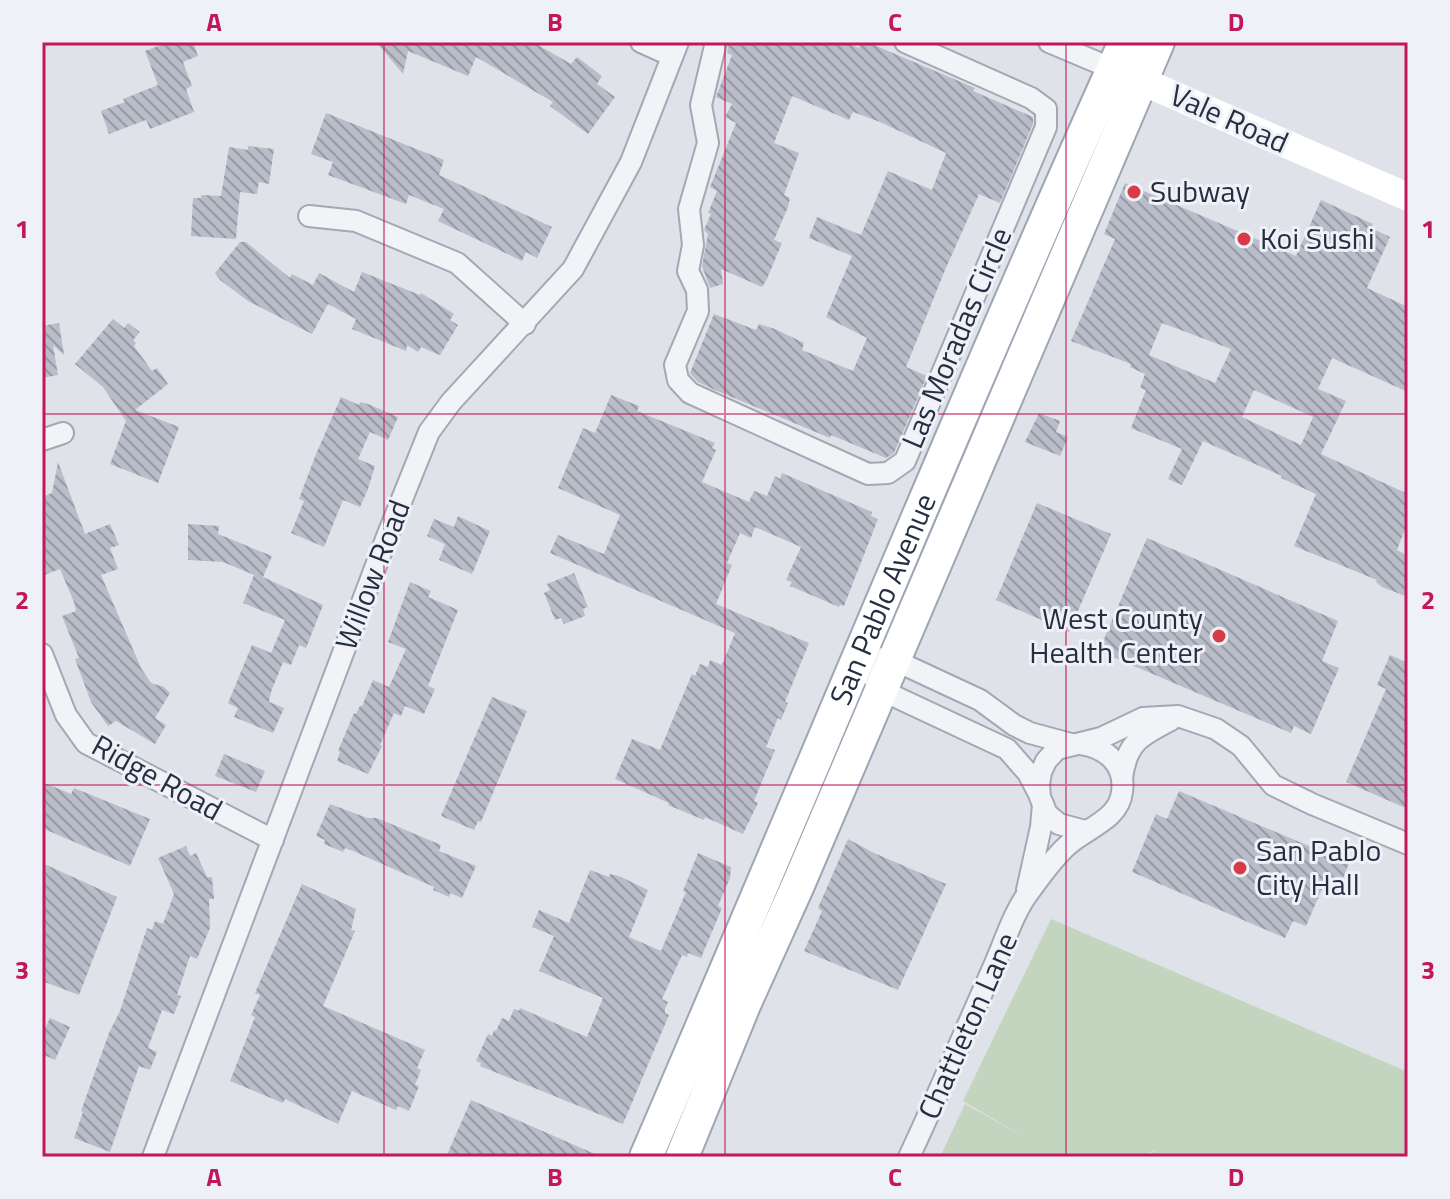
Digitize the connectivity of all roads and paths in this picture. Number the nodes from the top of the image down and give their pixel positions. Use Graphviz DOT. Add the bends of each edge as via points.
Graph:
graph roads {
  1 [pos="641,42"];
  2 [pos="716,42"];
  3 [pos="905,42"];
  4 [pos="1049,42"];
  5 [pos="1158,42"];
  6 [pos="675,49"];
  7 [pos="1127,64"];
  8 [pos="1408,197"];
  9 [pos="309,216"];
  10 [pos="525,324"];
  11 [pos="63,433"];
  12 [pos="42,440"];
  13 [pos="42,654"];
  14 [pos="859,655"];
  15 [pos="894,660"];
  16 [pos="881,690"];
  17 [pos="1178,716"];
  18 [pos="1074,744"];
  19 [pos="1122,778"];
  20 [pos="1042,800"];
  21 [pos="1085,831"];
  22 [pos="273,840"];
  23 [pos="1408,844"];
  24 [pos="1026,896"];
  25 [pos="655,1149"];
  26 [pos="153,1157"];
  27 [pos="682,1157"];
  28 [pos="909,1157"];
  1 -- 6 [label="street"];
  2 -- 3 [label="street, Las Moradas Circle" via="701,105 708,143 689,209 693,245 688,271 697,290 698,311 675,365 678,380 690,393 868,474 888,473 905,461 1046,127 1046,109 1031,98"];
  4 -- 7 [label="street, Vale Road"];
  5 -- 7 [label="main road, San Pablo Avenue"];
  6 -- 10 [label="street, Willow Road" via="631,162 573,269"];
  7 -- 8 [label="street, Vale Road"];
  7 -- 14 [label="main road, San Pablo Avenue"];
  7 -- 15 [label="main road, San Pablo Avenue"];
  9 -- 10 [label="street" via="356,221 457,263"];
  10 -- 22 [label="street, Willow Road" via="429,432"];
  11 -- 12 [label="street"];
  13 -- 22 [label="street, Ridge Road" via="66,715 86,743"];
  14 -- 15 [label="street"];
  14 -- 16 [label="street"];
  14 -- 25 [label="main road, San Pablo Avenue"];
  15 -- 16 [label="main road, San Pablo Avenue"];
  15 -- 18 [label="street" via="980,700 1030,733"];
  16 -- 20 [label="street" via="1007,749"];
  16 -- 27 [label="main road, San Pablo Avenue"];
  17 -- 18 [label="street" via="1143,718"];
  17 -- 19 [label="street" via="1129,748"];
  17 -- 23 [label="street" via="1216,729 1241,746 1273,785"];
  18 -- 19 [label="street" via="1107,752"];
  18 -- 20 [label="street" via="1057,749 1046,761"];
  19 -- 21 [label="street" via="1119,804"];
  20 -- 21 [label="street" via="1047,814 1059,824"];
  20 -- 24 [label="street, Chattleton Lane"];
  21 -- 24 [label="street, Chattleton Lane"];
  22 -- 26 [label="street, Willow Road"];
  24 -- 28 [label="street, Chattleton Lane"];
}
